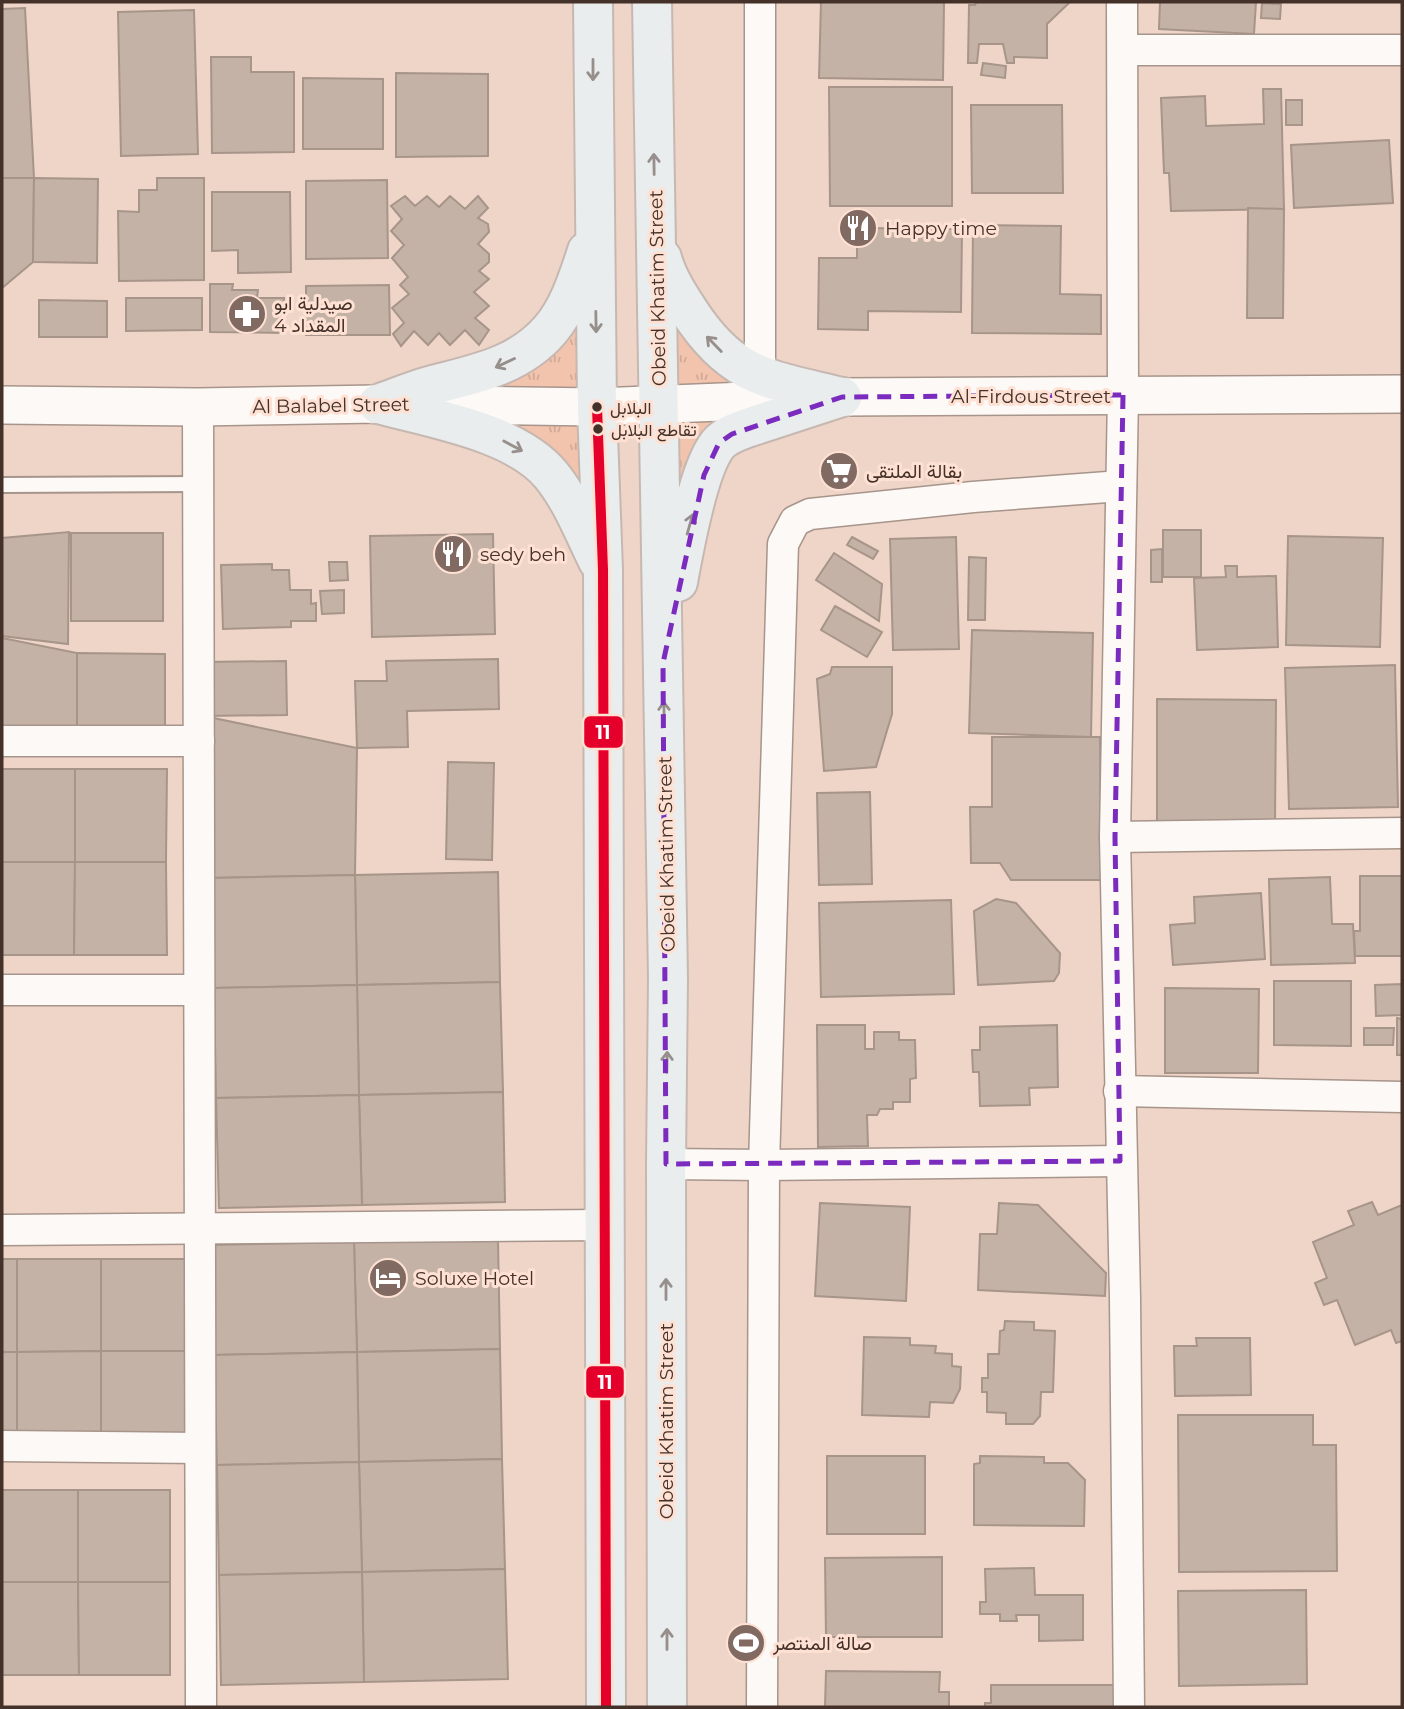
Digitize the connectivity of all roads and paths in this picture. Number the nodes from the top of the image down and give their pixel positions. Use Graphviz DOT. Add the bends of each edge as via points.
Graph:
graph roads {
  1 [pos="593,2"];
  2 [pos="652,2"];
  3 [pos="761,2"];
  4 [pos="1122,2"];
  5 [pos="1124,50"];
  6 [pos="1402,50"];
  7 [pos="594,231"];
  8 [pos="655,233"];
  9 [pos="760,376"];
  10 [pos="1402,394"];
  11 [pos="1122,395"];
  12 [pos="842,397"];
  13 [pos="378,404"];
  14 [pos="660,404"];
  15 [pos="2,405"];
  16 [pos="198,407"];
  17 [pos="597,407"];
  18 [pos="198,484"];
  19 [pos="2,485"];
  20 [pos="1121,486"];
  21 [pos="603,570"];
  22 [pos="663,663"];
  23 [pos="2,741"];
  24 [pos="199,741"];
  25 [pos="1402,833"];
  26 [pos="1115,837"];
  27 [pos="2,990"];
  28 [pos="199,990"];
  29 [pos="1119,1091"];
  30 [pos="1402,1097"];
  31 [pos="1120,1161"];
  32 [pos="666,1164"];
  33 [pos="764,1165"];
  34 [pos="605,1225"];
  35 [pos="200,1229"];
  36 [pos="2,1230"];
  37 [pos="2,1446"];
  38 [pos="200,1448"];
  39 [pos="201,1707"];
  40 [pos="606,1707"];
  41 [pos="667,1707"];
  42 [pos="762,1707"];
  43 [pos="1129,1707"];
  1 -- 7 [label="main road, one-way"];
  8 -- 2 [label="main road, Obeid Khatim Street, one-way"];
  3 -- 9 [label="street"];
  4 -- 5 [label="street"];
  5 -- 6 [label="street"];
  5 -- 11 [label="street"];
  7 -- 13 [label="main road, one-way" via="574,290 551,328 529,351 482,373"];
  7 -- 17 [label="main road, one-way"];
  9 -- 8 [label="main road, one-way" via="731,360 709,340 676,291"];
  8 -- 14 [label="main road, Obeid Khatim Street"];
  9 -- 12 [label="main road"];
  10 -- 11 [label="street, Al-Firdous Street"];
  11 -- 12 [label="street, Al-Firdous Street"];
  11 -- 20 [label="street"];
  12 -- 14 [label="street, Al-Firdous Street"];
  22 -- 12 [label="main road, one-way" via="686,538 704,475 719,443 747,428"];
  13 -- 16 [label="street, Al Balabel Street"];
  13 -- 17 [label="street, Al Balabel Street"];
  13 -- 21 [label="main road, one-way" via="505,441 530,456 551,475"];
  14 -- 17 [label="street, Al Balabel Street"];
  14 -- 22 [label="main road, Obeid Khatim Street"];
  15 -- 16 [label="street, Al Balabel Street"];
  16 -- 18 [label="street"];
  17 -- 21 [label="main road"];
  18 -- 19 [label="lane"];
  18 -- 24 [label="street"];
  20 -- 26 [label="street"];
  20 -- 33 [label="street" via="810,514 795,520 783,544"];
  21 -- 34 [label="main road"];
  32 -- 22 [label="main road, Obeid Khatim Street, one-way"];
  23 -- 24 [label="street"];
  24 -- 28 [label="street"];
  25 -- 26 [label="street"];
  26 -- 29 [label="street"];
  27 -- 28 [label="street"];
  28 -- 35 [label="street"];
  29 -- 30 [label="street"];
  29 -- 31 [label="street"];
  31 -- 33 [label="street"];
  31 -- 43 [label="street"];
  32 -- 33 [label="street"];
  41 -- 32 [label="main road, Obeid Khatim Street, one-way"];
  33 -- 42 [label="street"];
  34 -- 35 [label="street"];
  34 -- 40 [label="main road"];
  35 -- 36 [label="street"];
  35 -- 38 [label="street"];
  37 -- 38 [label="street"];
  38 -- 39 [label="street"];
}
